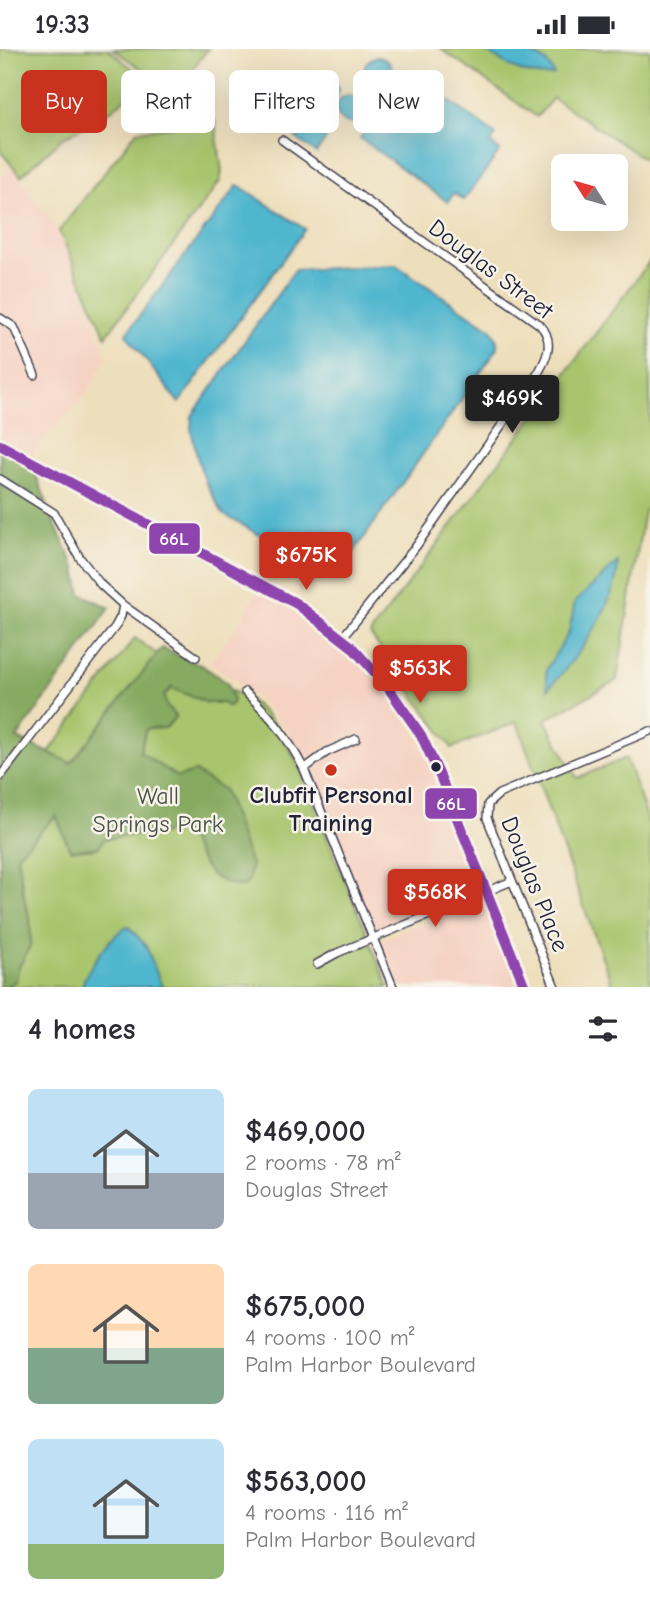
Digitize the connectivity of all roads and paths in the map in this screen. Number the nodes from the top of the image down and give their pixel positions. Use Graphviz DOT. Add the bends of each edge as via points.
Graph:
graph roads {
  1 [pos="282,140"];
  2 [pos="0,318"];
  3 [pos="36,375"];
  4 [pos="0,445"];
  5 [pos="0,479"];
  6 [pos="123,605"];
  7 [pos="342,638"];
  8 [pos="196,657"];
  9 [pos="245,692"];
  10 [pos="650,731"];
  11 [pos="356,739"];
  12 [pos="304,769"];
  13 [pos="0,777"];
  14 [pos="512,881"];
  15 [pos="486,893"];
  16 [pos="373,939"];
  17 [pos="317,964"];
  18 [pos="393,987"];
  19 [pos="525,987"];
  20 [pos="555,987"];
  1 -- 7 [label="street, Douglas Street" via="540,325 548,338 548,352 535,378 417,545"];
  2 -- 3 [label="street" via="13,327"];
  4 -- 7 [label="main road" via="270,588"];
  5 -- 6 [label="street" via="54,513 88,571"];
  6 -- 8 [label="street"];
  6 -- 13 [label="street" via="115,627"];
  7 -- 15 [label="main road" via="387,686 421,735"];
  9 -- 12 [label="street" via="285,734"];
  10 -- 14 [label="street, Douglas Place" via="492,798 487,818"];
  11 -- 12 [label="street"];
  12 -- 16 [label="street"];
  14 -- 15 [label="street"];
  14 -- 20 [label="street, Douglas Place"];
  15 -- 16 [label="street"];
  15 -- 19 [label="main road"];
  16 -- 17 [label="street"];
  16 -- 18 [label="street"];
}
